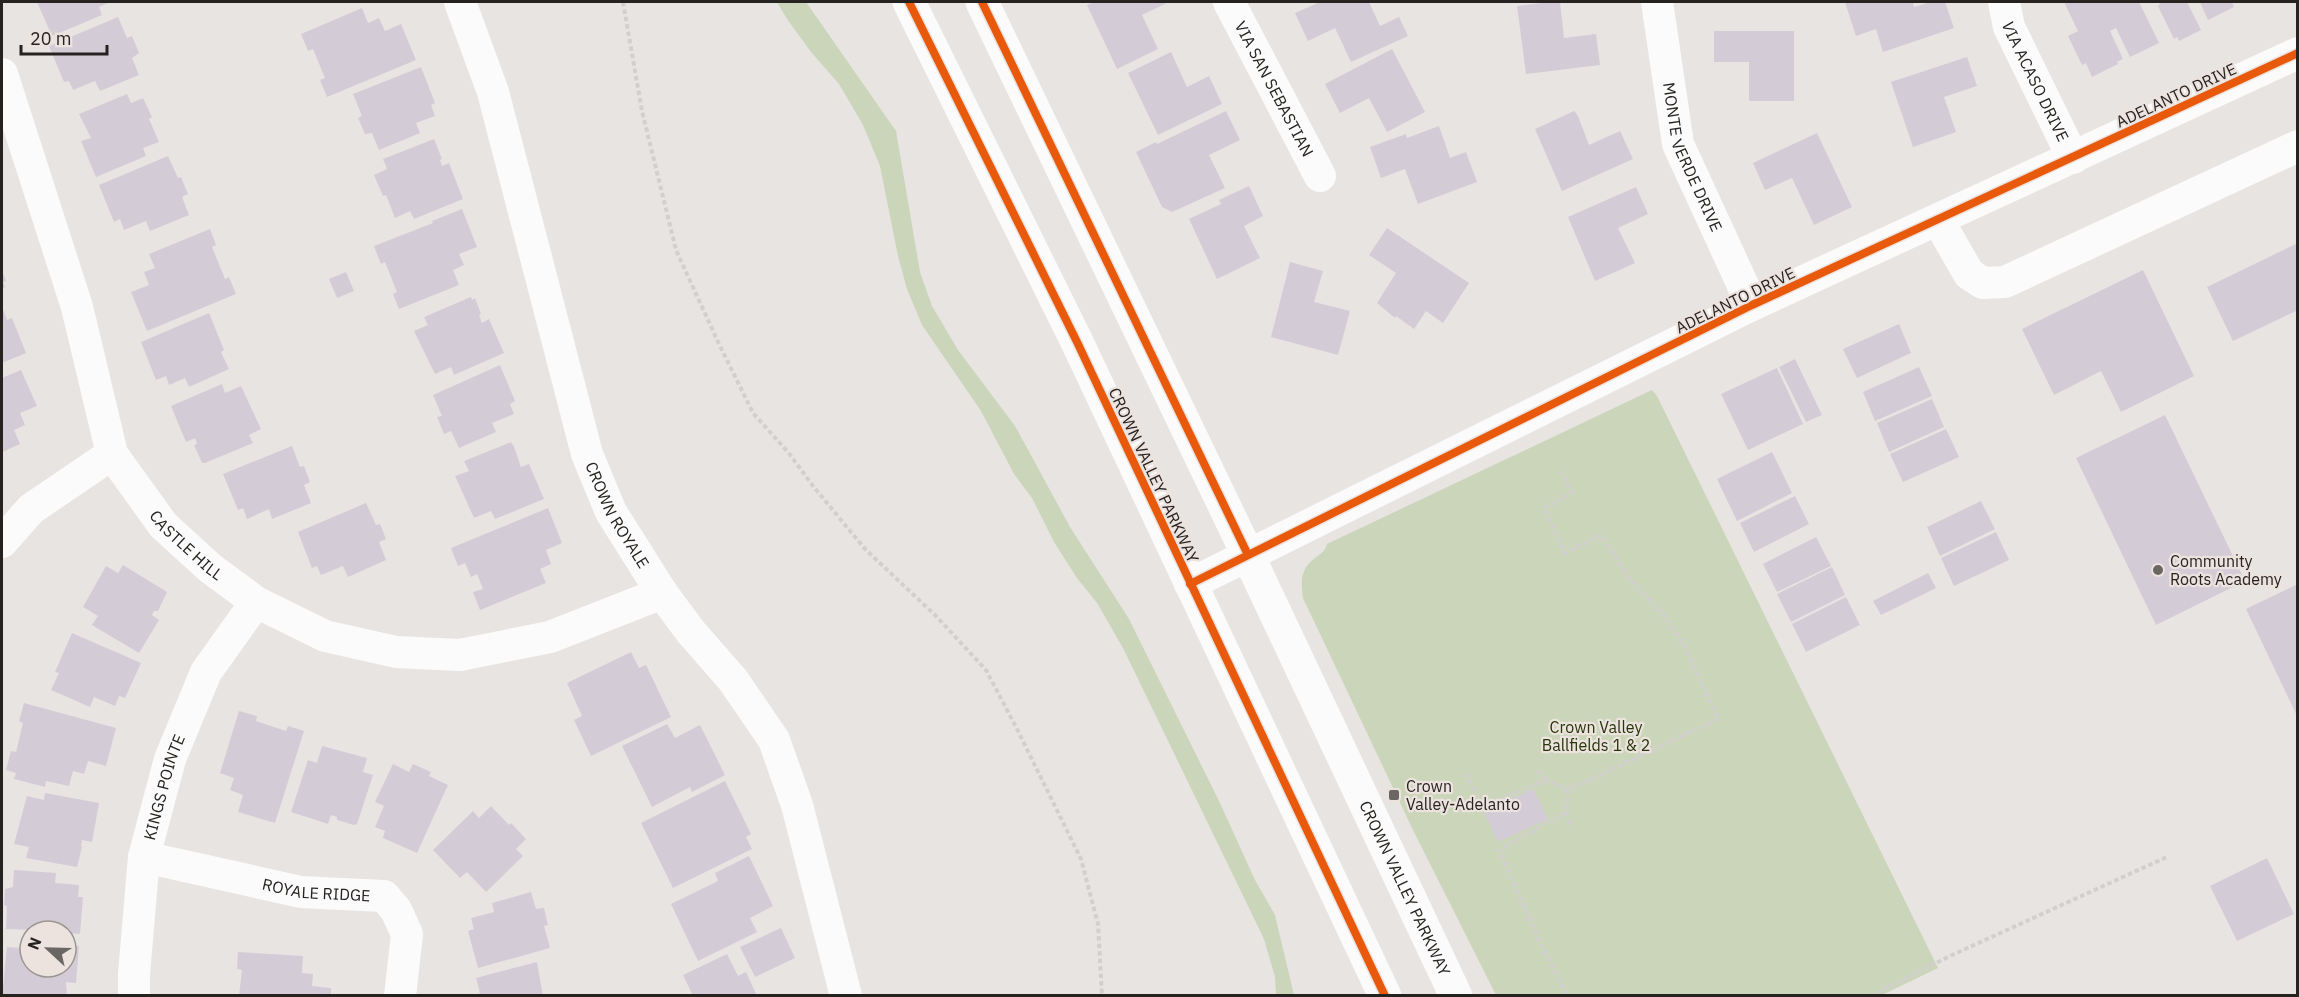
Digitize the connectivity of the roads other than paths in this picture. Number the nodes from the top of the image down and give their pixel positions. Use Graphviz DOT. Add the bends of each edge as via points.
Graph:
graph roads {
  1 [pos="460,2"];
  2 [pos="909,2"];
  3 [pos="981,2"];
  4 [pos="1228,2"];
  5 [pos="1657,2"];
  6 [pos="2004,2"];
  7 [pos="2298,53"];
  8 [pos="2,74"];
  9 [pos="2298,147"];
  10 [pos="2073,158"];
  11 [pos="1320,176"];
  12 [pos="1938,220"];
  13 [pos="1752,305"];
  14 [pos="112,454"];
  15 [pos="2,542"];
  16 [pos="1248,555"];
  17 [pos="1190,584"];
  18 [pos="662,593"];
  19 [pos="256,602"];
  20 [pos="144,857"];
  21 [pos="134,996"];
  22 [pos="400,996"];
  23 [pos="846,996"];
  24 [pos="1385,996"];
  25 [pos="1455,996"];
  1 -- 18 [label="street, CROWN ROYALE" via="493,92 587,454 611,512"];
  2 -- 17 [label="main road, CROWN VALLEY PARKWAY" via="1078,344"];
  3 -- 16 [label="main road, CROWN VALLEY PARKWAY"];
  4 -- 11 [label="street, VIA SAN SEBASTIAN"];
  5 -- 13 [label="street, MONTE VERDE DRIVE" via="1678,144"];
  6 -- 10 [label="street, VIA ACASO DRIVE" via="2009,27"];
  7 -- 10 [label="street, ADELANTO DRIVE"];
  8 -- 14 [label="street, CASTLE HILL" via="77,307"];
  9 -- 12 [label="street" via="2005,282 1983,282 1969,274"];
  10 -- 12 [label="street, ADELANTO DRIVE"];
  12 -- 13 [label="street, ADELANTO DRIVE"];
  13 -- 16 [label="street, ADELANTO DRIVE"];
  14 -- 15 [label="street" via="31,509"];
  14 -- 19 [label="street, CASTLE HILL" via="163,525 210,568"];
  16 -- 17 [label="street, ADELANTO DRIVE"];
  16 -- 25 [label="main road, CROWN VALLEY PARKWAY"];
  17 -- 24 [label="main road, CROWN VALLEY PARKWAY"];
  18 -- 19 [label="street, CASTLE HILL" via="550,637 460,655 396,652 325,636"];
  18 -- 23 [label="street, CROWN ROYALE" via="733,680 774,740 797,805"];
  19 -- 20 [label="street, KINGS POINTE" via="206,672 170,759"];
  20 -- 21 [label="street, KINGS POINTE"];
  20 -- 22 [label="street, ROYALE RIDGE" via="301,892 384,896 396,910 407,934"];
}
